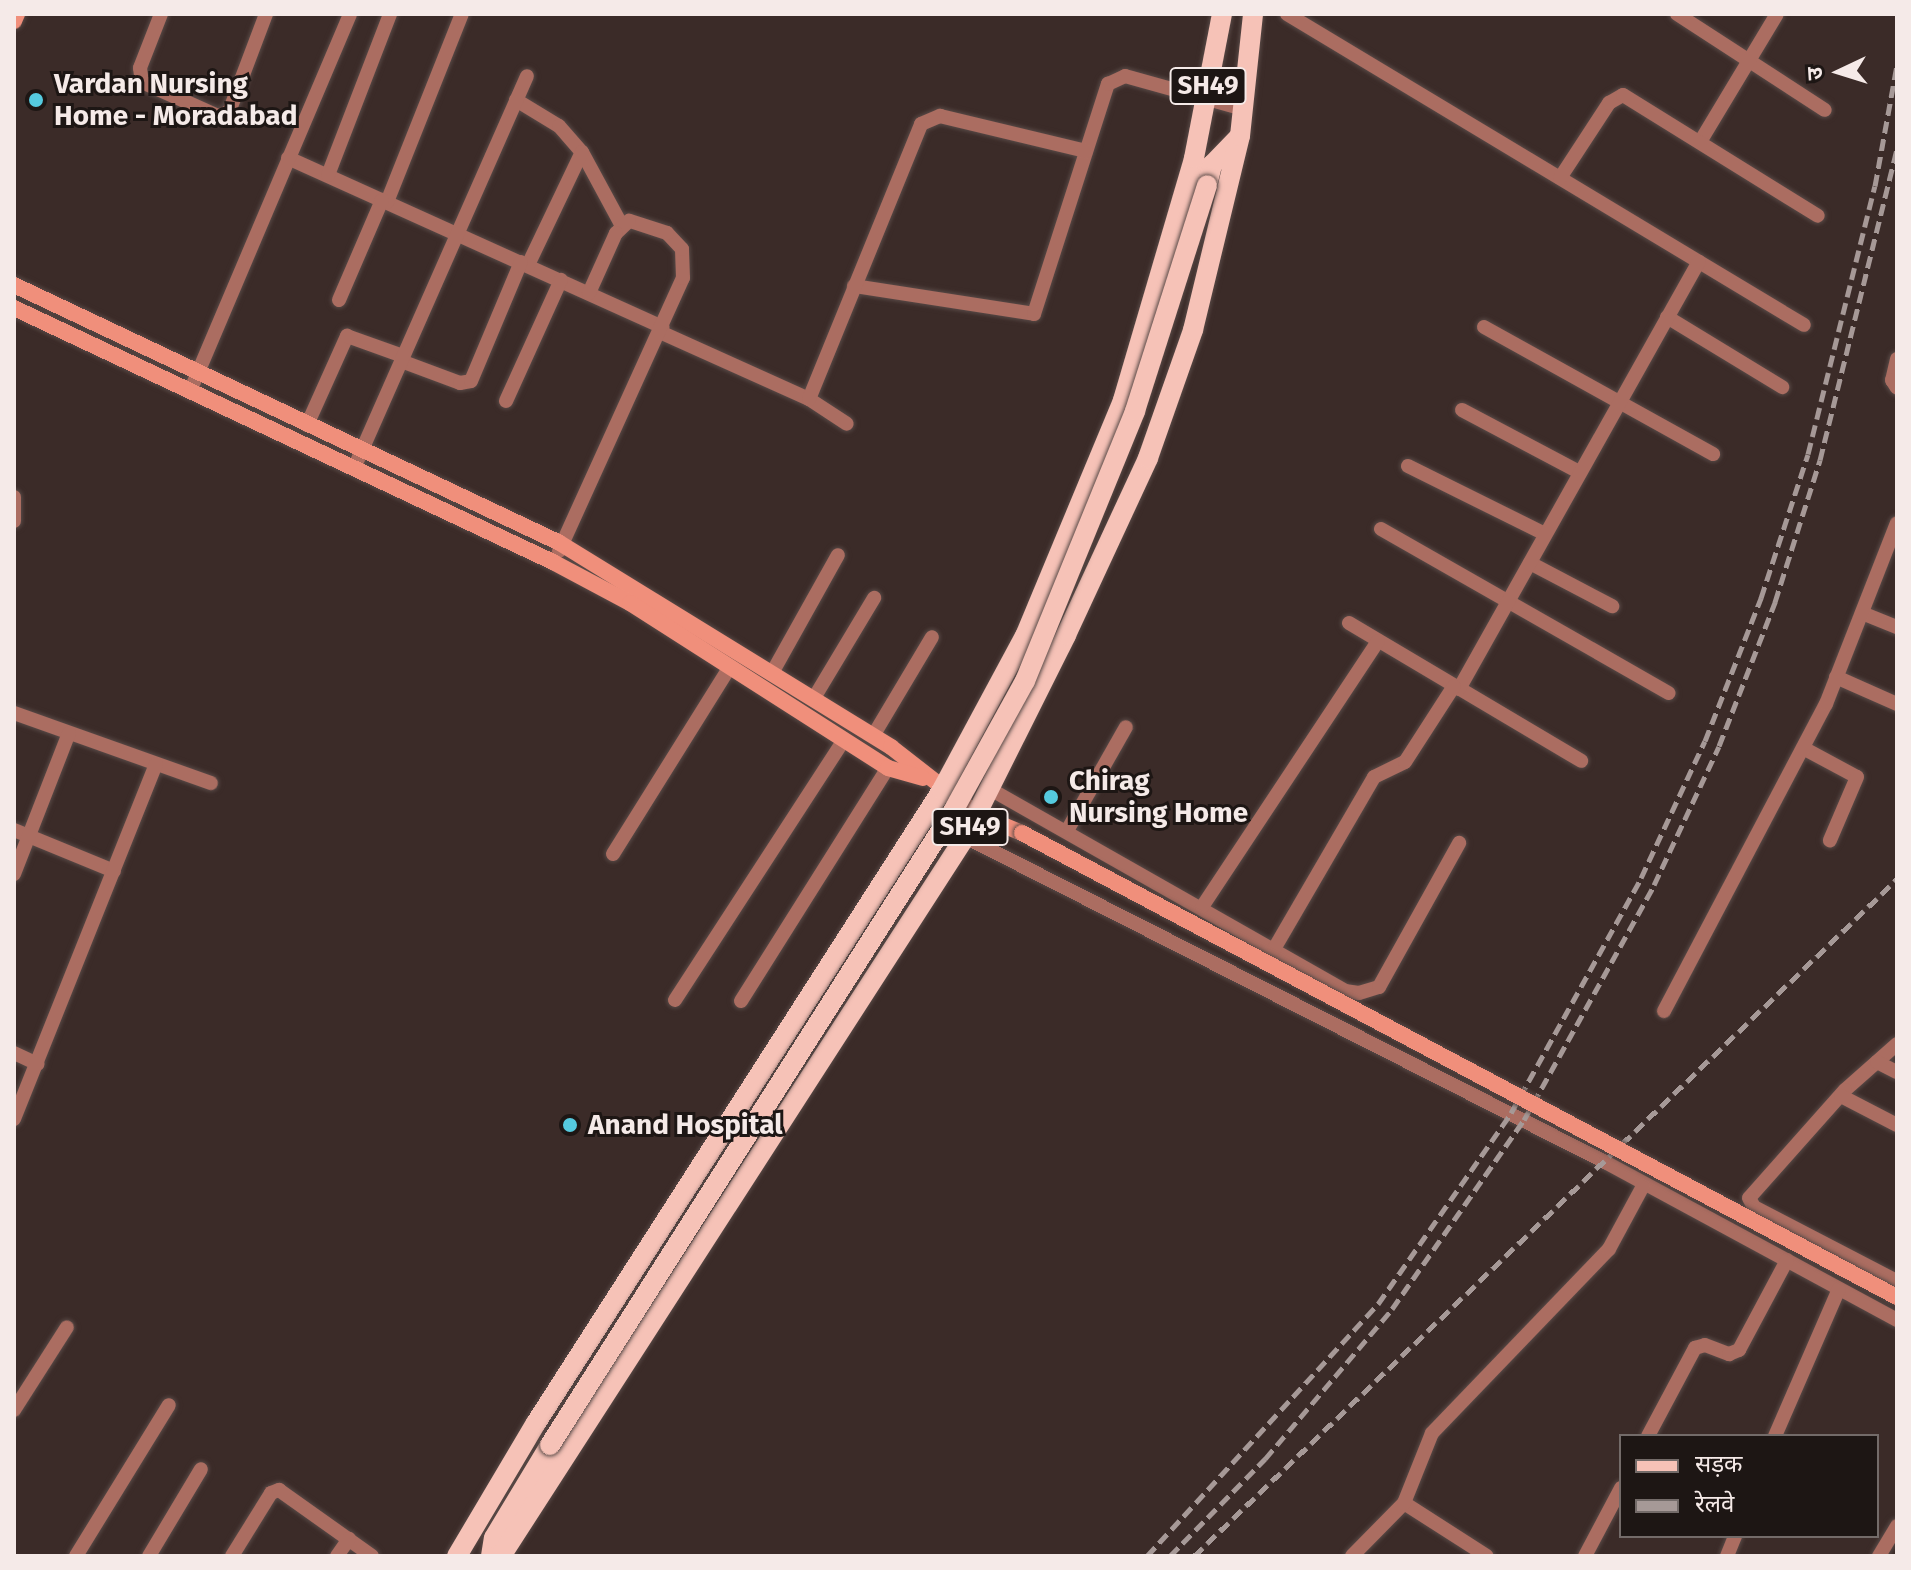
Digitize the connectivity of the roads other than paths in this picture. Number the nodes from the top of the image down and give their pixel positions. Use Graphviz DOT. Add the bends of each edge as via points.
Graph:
graph roads {
  1 [pos="17,14"];
  2 [pos="161,14"];
  3 [pos="266,14"];
  4 [pos="350,14"];
  5 [pos="390,14"];
  6 [pos="462,14"];
  7 [pos="1222,14"];
  8 [pos="1253,14"];
  9 [pos="1287,14"];
  10 [pos="1677,14"];
  11 [pos="1777,14"];
  12 [pos="14,21"];
  13 [pos="1749,61"];
  14 [pos="527,76"];
  15 [pos="1206,98"];
  16 [pos="516,100"];
  17 [pos="1243,109"];
  18 [pos="1825,110"];
  19 [pos="1199,131"];
  20 [pos="1240,136"];
  21 [pos="1700,142"];
  22 [pos="1086,151"];
  23 [pos="582,152"];
  24 [pos="288,158"];
  25 [pos="328,175"];
  26 [pos="1209,175"];
  27 [pos="1560,178"];
  28 [pos="385,201"];
  29 [pos="1818,216"];
  30 [pos="622,226"];
  31 [pos="458,234"];
  32 [pos="1699,262"];
  33 [pos="525,264"];
  34 [pos="561,280"];
  35 [pos="14,285"];
  36 [pos="854,286"];
  37 [pos="589,293"];
  38 [pos="339,300"];
  39 [pos="14,308"];
  40 [pos="1667,317"];
  41 [pos="1804,325"];
  42 [pos="1484,327"];
  43 [pos="662,329"];
  44 [pos="402,358"];
  45 [pos="1897,359"];
  46 [pos="195,381"];
  47 [pos="1782,387"];
  48 [pos="1897,388"];
  49 [pos="809,399"];
  50 [pos="1620,399"];
  51 [pos="506,401"];
  52 [pos="1462,410"];
  53 [pos="847,424"];
  54 [pos="307,425"];
  55 [pos="1713,454"];
  56 [pos="358,459"];
  57 [pos="1408,466"];
  58 [pos="1579,472"];
  59 [pos="14,497"];
  60 [pos="14,521"];
  61 [pos="1897,523"];
  62 [pos="1381,529"];
  63 [pos="1545,534"];
  64 [pos="562,544"];
  65 [pos="1891,554"];
  66 [pos="838,555"];
  67 [pos="553,562"];
  68 [pos="1530,563"];
  69 [pos="874,598"];
  70 [pos="1509,602"];
  71 [pos="1612,606"];
  72 [pos="1862,613"];
  73 [pos="1349,623"];
  74 [pos="1897,627"];
  75 [pos="698,636"];
  76 [pos="932,637"];
  77 [pos="1378,641"];
  78 [pos="730,667"];
  79 [pos="772,673"];
  80 [pos="1836,677"];
  81 [pos="1457,687"];
  82 [pos="1669,693"];
  83 [pos="814,698"];
  84 [pos="1897,704"];
  85 [pos="14,713"];
  86 [pos="1126,727"];
  87 [pos="69,733"];
  88 [pos="873,736"];
  89 [pos="844,740"];
  90 [pos="1803,748"];
  91 [pos="1581,761"];
  92 [pos="156,764"];
  93 [pos="888,768"];
  94 [pos="211,783"];
  95 [pos="935,784"];
  96 [pos="990,789"];
  97 [pos="977,814"];
  98 [pos="1068,829"];
  99 [pos="21,833"];
  100 [pos="965,837"];
  101 [pos="1830,840"];
  102 [pos="1459,843"];
  103 [pos="613,854"];
  104 [pos="114,871"];
  105 [pos="14,874"];
  106 [pos="1202,907"];
  107 [pos="1274,949"];
  108 [pos="675,1000"];
  109 [pos="741,1001"];
  110 [pos="1664,1011"];
  111 [pos="1897,1044"];
  112 [pos="14,1053"];
  113 [pos="1877,1062"];
  114 [pos="38,1064"];
  115 [pos="1897,1072"];
  116 [pos="1841,1096"];
  117 [pos="14,1119"];
  118 [pos="1897,1125"];
  119 [pos="1643,1186"];
  120 [pos="1787,1260"];
  121 [pos="1897,1281"];
  122 [pos="1839,1289"];
  123 [pos="1897,1297"];
  124 [pos="1897,1320"];
  125 [pos="67,1327"];
  126 [pos="169,1405"];
  127 [pos="14,1410"];
  128 [pos="1649,1434"];
  129 [pos="1776,1434"];
  130 [pos="201,1469"];
  131 [pos="1619,1492"];
  132 [pos="1404,1503"];
  133 [pos="1897,1526"];
  134 [pos="349,1539"];
  135 [pos="495,1550"];
  136 [pos="459,1553"];
  137 [pos="76,1556"];
  138 [pos="149,1556"];
  139 [pos="232,1556"];
  140 [pos="337,1556"];
  141 [pos="372,1556"];
  142 [pos="1352,1556"];
  143 [pos="1487,1556"];
  144 [pos="1585,1556"];
  145 [pos="1879,1556"];
  1 -- 12 [label="main road"];
  2 -- 3 [label="street" via="140,68 142,82 218,116 229,112"];
  4 -- 24 [label="street"];
  5 -- 25 [label="street"];
  6 -- 28 [label="street"];
  7 -- 15 [label="main road, SH49"];
  8 -- 17 [label="main road, SH49"];
  9 -- 27 [label="street"];
  10 -- 13 [label="street"];
  11 -- 13 [label="street"];
  13 -- 18 [label="street"];
  13 -- 21 [label="street"];
  14 -- 16 [label="street"];
  15 -- 17 [label="street"];
  15 -- 19 [label="main road, SH49"];
  15 -- 22 [label="street" via="1125,76 1114,80 1104,91"];
  16 -- 23 [label="street" via="559,126"];
  16 -- 31 [label="street"];
  17 -- 20 [label="main road, SH49"];
  19 -- 26 [label="main road, SH49"];
  19 -- 95 [label="main road, SH49" via="1123,400 1025,636"];
  20 -- 26 [label="main road, SH49"];
  20 -- 96 [label="main road, SH49" via="1193,330 1148,458"];
  21 -- 27 [label="street" via="1623,95 1609,103"];
  21 -- 29 [label="street"];
  22 -- 36 [label="street" via="930,118 913,133"];
  22 -- 36 [label="street" via="1034,314"];
  23 -- 30 [label="street"];
  23 -- 33 [label="street"];
  24 -- 25 [label="street"];
  24 -- 46 [label="street"];
  25 -- 28 [label="street"];
  26 -- 135 [label="main road, SH49, bridge" via="1135,411 1025,681 952,813 550,1445"];
  27 -- 32 [label="street"];
  28 -- 31 [label="street"];
  28 -- 38 [label="street"];
  30 -- 37 [label="street"];
  30 -- 43 [label="street" via="640,221 667,233 682,249 683,278"];
  31 -- 33 [label="street"];
  31 -- 44 [label="street"];
  32 -- 40 [label="street"];
  32 -- 41 [label="street"];
  33 -- 34 [label="street"];
  33 -- 44 [label="street" via="471,381 460,383"];
  34 -- 37 [label="street"];
  34 -- 51 [label="street"];
  35 -- 46 [label="main road"];
  36 -- 49 [label="street"];
  37 -- 43 [label="street"];
  39 -- 46 [label="main road"];
  40 -- 47 [label="street"];
  40 -- 50 [label="street"];
  42 -- 50 [label="street"];
  43 -- 49 [label="street"];
  43 -- 64 [label="street"];
  44 -- 54 [label="street" via="347,336"];
  44 -- 56 [label="street"];
  45 -- 48 [label="street" via="1892,380"];
  46 -- 54 [label="main road"];
  46 -- 56 [label="main road"];
  49 -- 53 [label="street"];
  50 -- 55 [label="street"];
  50 -- 58 [label="street"];
  52 -- 58 [label="street"];
  54 -- 56 [label="main road"];
  56 -- 64 [label="main road"];
  56 -- 67 [label="main road"];
  57 -- 63 [label="street"];
  58 -- 63 [label="street"];
  59 -- 60 [label="street"];
  61 -- 65 [label="street"];
  62 -- 70 [label="street"];
  63 -- 68 [label="street"];
  64 -- 67 [label="street"];
  64 -- 75 [label="main road"];
  65 -- 72 [label="street"];
  66 -- 79 [label="street"];
  67 -- 75 [label="main road"];
  68 -- 70 [label="street"];
  68 -- 71 [label="street"];
  69 -- 83 [label="street"];
  70 -- 81 [label="street"];
  70 -- 82 [label="street"];
  72 -- 74 [label="street"];
  72 -- 80 [label="street"];
  73 -- 77 [label="street"];
  75 -- 78 [label="main road"];
  75 -- 79 [label="main road"];
  76 -- 88 [label="street"];
  77 -- 81 [label="street"];
  77 -- 106 [label="street"];
  78 -- 89 [label="main road"];
  78 -- 103 [label="street"];
  79 -- 83 [label="main road"];
  80 -- 84 [label="street"];
  80 -- 90 [label="street"];
  81 -- 91 [label="street"];
  81 -- 107 [label="street" via="1405,762 1374,777"];
  83 -- 88 [label="main road"];
  85 -- 87 [label="street"];
  86 -- 98 [label="street"];
  87 -- 92 [label="street"];
  87 -- 99 [label="street"];
  88 -- 95 [label="main road"];
  89 -- 93 [label="main road"];
  89 -- 108 [label="street"];
  90 -- 101 [label="street" via="1857,777"];
  90 -- 110 [label="street"];
  92 -- 94 [label="street"];
  92 -- 104 [label="street"];
  93 -- 95 [label="main road"];
  93 -- 109 [label="street"];
  95 -- 97 [label="main road"];
  95 -- 136 [label="main road, SH49"];
  96 -- 97 [label="main road, SH49"];
  96 -- 98 [label="street"];
  97 -- 100 [label="main road, SH49"];
  97 -- 123 [label="main road, bridge" via="1022,833"];
  98 -- 106 [label="street"];
  99 -- 104 [label="street"];
  99 -- 105 [label="street"];
  100 -- 119 [label="street" via="1578,1148"];
  100 -- 135 [label="main road, SH49"];
  102 -- 107 [label="street" via="1379,987 1345,991"];
  104 -- 114 [label="street"];
  106 -- 107 [label="street"];
  111 -- 113 [label="street"];
  112 -- 114 [label="street"];
  113 -- 115 [label="street"];
  113 -- 116 [label="street"];
  114 -- 117 [label="street"];
  116 -- 118 [label="street"];
  116 -- 121 [label="street" via="1751,1194 1750,1202"];
  119 -- 120 [label="street"];
  119 -- 132 [label="street" via="1609,1249 1432,1433"];
  120 -- 122 [label="street"];
  120 -- 128 [label="street" via="1739,1350 1729,1354 1705,1345 1695,1348"];
  122 -- 124 [label="street"];
  122 -- 129 [label="street"];
  125 -- 127 [label="street"];
  126 -- 137 [label="street"];
  130 -- 138 [label="street"];
  131 -- 144 [label="street"];
  132 -- 142 [label="street"];
  132 -- 143 [label="street"];
  133 -- 145 [label="street"];
  134 -- 139 [label="street" via="279,1490 271,1493"];
  134 -- 140 [label="street"];
  134 -- 141 [label="street"];
  135 -- 136 [label="main road, SH49"];
}
